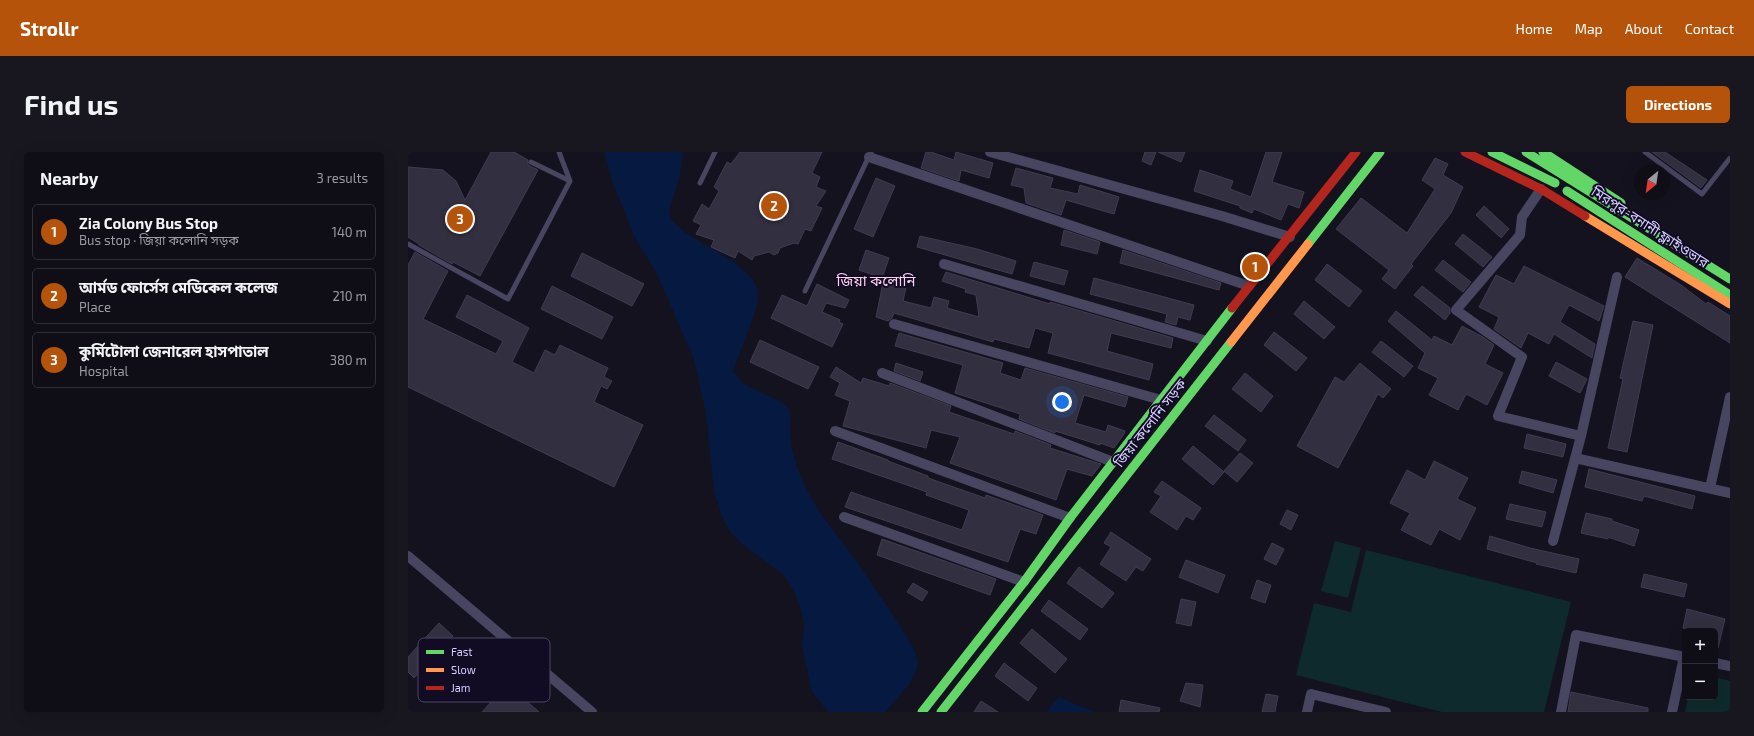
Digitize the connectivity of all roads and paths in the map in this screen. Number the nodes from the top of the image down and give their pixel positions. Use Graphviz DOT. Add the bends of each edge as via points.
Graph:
graph roads {
  1 [pos="559,152"];
  2 [pos="715,152"];
  3 [pos="990,152"];
  4 [pos="1356,152"];
  5 [pos="1380,152"];
  6 [pos="1465,152"];
  7 [pos="1492,152"];
  8 [pos="1506,152"];
  9 [pos="1526,152"];
  10 [pos="1543,152"];
  11 [pos="1645,152"];
  12 [pos="870,154"];
  13 [pos="1730,158"];
  14 [pos="530,162"];
  15 [pos="570,181"];
  16 [pos="700,183"];
  17 [pos="1555,183"];
  18 [pos="1541,189"];
  19 [pos="1290,237"];
  20 [pos="408,244"];
  21 [pos="944,264"];
  22 [pos="1730,272"];
  23 [pos="1617,276"];
  24 [pos="1730,279"];
  25 [pos="1249,286"];
  26 [pos="805,291"];
  27 [pos="1730,295"];
  28 [pos="1730,304"];
  29 [pos="894,324"];
  30 [pos="1207,341"];
  31 [pos="882,373"];
  32 [pos="1730,397"];
  33 [pos="1161,400"];
  34 [pos="835,431"];
  35 [pos="1581,436"];
  36 [pos="1575,458"];
  37 [pos="1113,462"];
  38 [pos="1710,488"];
  39 [pos="1730,493"];
  40 [pos="844,517"];
  41 [pos="1070,518"];
  42 [pos="1554,541"];
  43 [pos="408,556"];
  44 [pos="1024,582"];
  45 [pos="505,638"];
  46 [pos="1682,657"];
  47 [pos="1682,664"];
  48 [pos="1718,664"];
  49 [pos="1730,666"];
  50 [pos="550,676"];
  51 [pos="592,712"];
  52 [pos="922,712"];
  53 [pos="941,712"];
  54 [pos="1307,712"];
  55 [pos="1386,712"];
  56 [pos="1561,712"];
  57 [pos="1672,712"];
  1 -- 15 [label="lane"];
  2 -- 16 [label="lane"];
  3 -- 19 [label="street"];
  4 -- 19 [label="main road, জিয়া কলোনি সড়ক"];
  5 -- 53 [label="main road, জিয়া কলোনি সড়ক"];
  6 -- 18 [label="main road"];
  7 -- 17 [label="main road"];
  8 -- 17 [label="main road"];
  9 -- 24 [label="main road, মিরপুর-বনানী ফ্লাইওভার"];
  10 -- 22 [label="main road" via="1573,174"];
  11 -- 13 [label="lane" via="1702,194"];
  12 -- 25 [label="street"];
  12 -- 26 [label="lane"];
  14 -- 15 [label="lane"];
  15 -- 20 [label="lane" via="508,299"];
  17 -- 27 [label="main road, মিরপুর-বনানী ফ্লাইওভার"];
  18 -- 28 [label="main road"];
  18 -- 35 [label="street" via="1522,217 1520,235 1456,310 1522,357 1498,416"];
  19 -- 25 [label="main road, জিয়া কলোনি সড়ক"];
  21 -- 30 [label="street"];
  23 -- 35 [label="street"];
  25 -- 30 [label="main road, জিয়া কলোনি সড়ক"];
  29 -- 33 [label="street"];
  30 -- 33 [label="main road, জিয়া কলোনি সড়ক"];
  31 -- 37 [label="street"];
  32 -- 38 [label="street"];
  33 -- 37 [label="main road, জিয়া কলোনি সড়ক"];
  34 -- 41 [label="street"];
  35 -- 36 [label="street"];
  36 -- 38 [label="street"];
  36 -- 42 [label="street"];
  37 -- 41 [label="main road, জিয়া কলোনি সড়ক"];
  38 -- 39 [label="street"];
  40 -- 44 [label="street"];
  41 -- 44 [label="main road, জিয়া কলোনি সড়ক"];
  43 -- 45 [label="street"];
  44 -- 52 [label="main road, জিয়া কলোনি সড়ক"];
  46 -- 56 [label="street" via="1576,635"];
  47 -- 57 [label="street"];
  48 -- 49 [label="street"];
  50 -- 51 [label="street"];
  54 -- 55 [label="street" via="1311,694"];
}
